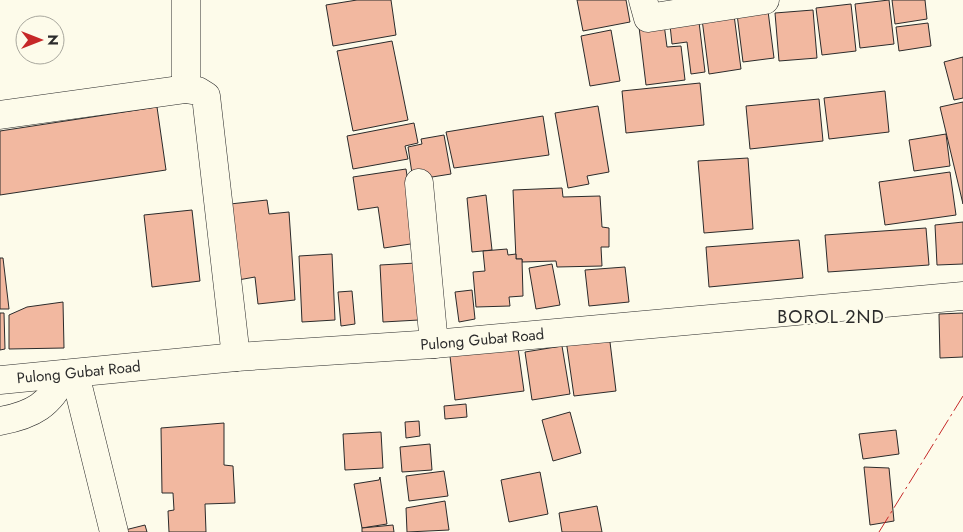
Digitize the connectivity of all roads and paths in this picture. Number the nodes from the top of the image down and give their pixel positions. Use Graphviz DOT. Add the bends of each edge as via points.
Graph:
graph roads {
  1 [pos="186,0"];
  2 [pos="644,0"];
  3 [pos="765,0"];
  4 [pos="186,88"];
  5 [pos="0,115"];
  6 [pos="419,183"];
  7 [pos="963,296"];
  8 [pos="434,344"];
  9 [pos="236,357"];
  10 [pos="70,374"];
  11 [pos="0,380"];
  12 [pos="0,422"];
  13 [pos="114,532"];
  1 -- 4 [label="main road"];
  2 -- 3 [label="main road" via="648,18"];
  4 -- 5 [label="main road"];
  4 -- 9 [label="main road" via="206,96"];
  6 -- 8 [label="main road"];
  7 -- 8 [label="main road, Pulong Gubat Road"];
  8 -- 9 [label="main road, Pulong Gubat Road"];
  9 -- 10 [label="main road, Pulong Gubat Road"];
  10 -- 11 [label="main road, Pulong Gubat Road"];
  10 -- 12 [label="main road" via="42,406"];
  10 -- 13 [label="main road"];
}
